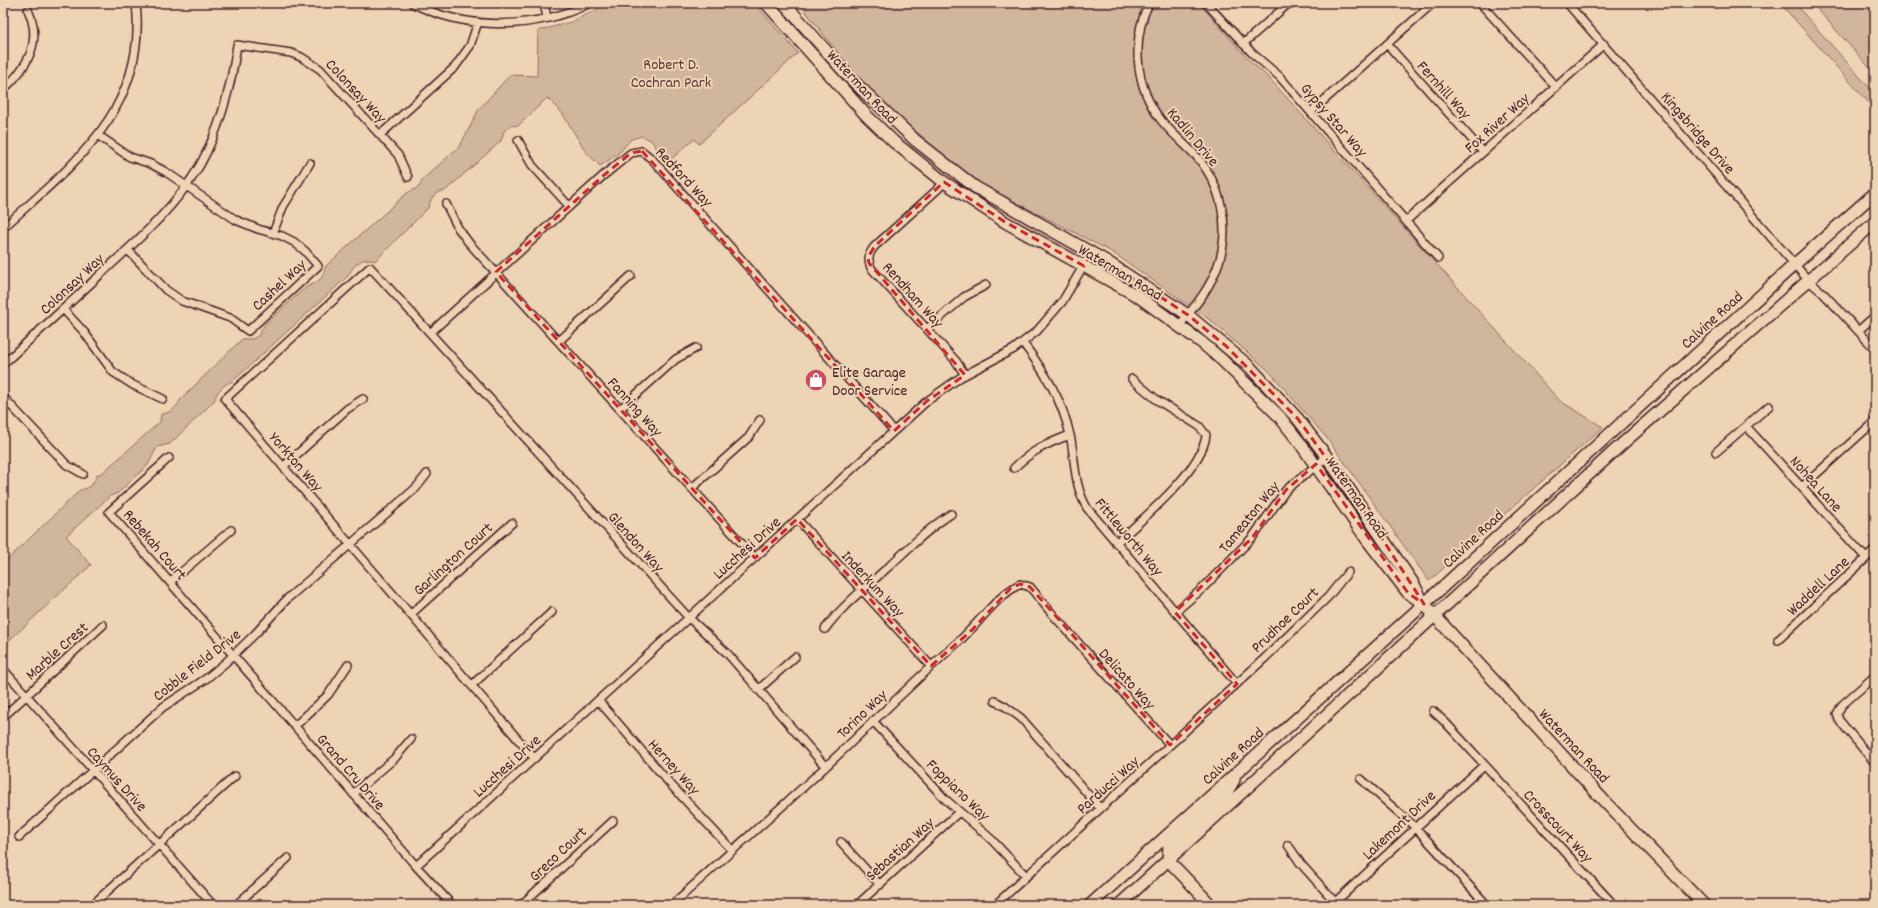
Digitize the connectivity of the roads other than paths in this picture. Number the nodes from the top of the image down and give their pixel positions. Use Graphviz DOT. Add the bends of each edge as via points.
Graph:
graph roads {
  1 [pos="136,3"];
  2 [pos="412,3"];
  3 [pos="544,3"];
  4 [pos="590,3"];
  5 [pos="766,3"];
  6 [pos="784,3"];
  7 [pos="1150,3"];
  8 [pos="1206,3"];
  9 [pos="1290,3"];
  10 [pos="1432,3"];
  11 [pos="1480,3"];
  12 [pos="1567,3"];
  13 [pos="28,10"];
  14 [pos="547,18"];
  15 [pos="478,22"];
  16 [pos="1243,44"];
  17 [pos="1387,44"];
  18 [pos="1604,44"];
  19 [pos="1556,88"];
  20 [pos="3,90"];
  21 [pos="1311,112"];
  22 [pos="380,135"];
  23 [pos="99,136"];
  24 [pos="518,140"];
  25 [pos="1483,152"];
  26 [pos="310,164"];
  27 [pos="408,177"];
  28 [pos="944,182"];
  29 [pos="186,186"];
  30 [pos="1875,193"];
  31 [pos="446,204"];
  32 [pos="568,206"];
  33 [pos="1406,221"];
  34 [pos="1875,222"];
  35 [pos="3,228"];
  36 [pos="273,233"];
  37 [pos="128,250"];
  38 [pos="1091,253"];
  39 [pos="1438,258"];
  40 [pos="1795,264"];
  41 [pos="1084,266"];
  42 [pos="496,272"];
  43 [pos="631,276"];
  44 [pos="1809,281"];
  45 [pos="986,285"];
  46 [pos="63,309"];
  47 [pos="1188,315"];
  48 [pos="1875,316"];
  49 [pos="1179,326"];
  50 [pos="927,329"];
  51 [pos="1858,331"];
  52 [pos="430,333"];
  53 [pos="559,341"];
  54 [pos="1023,343"];
  55 [pos="696,348"];
  56 [pos="1875,349"];
  57 [pos="3,364"];
  58 [pos="965,375"];
  59 [pos="1132,379"];
  60 [pos="3,397"];
  61 [pos="163,399"];
  62 [pos="363,399"];
  63 [pos="1769,406"];
  64 [pos="620,409"];
  65 [pos="760,420"];
  66 [pos="1875,421"];
  67 [pos="1746,426"];
  68 [pos="894,431"];
  69 [pos="1070,435"];
  70 [pos="1716,452"];
  71 [pos="1327,456"];
  72 [pos="169,458"];
  73 [pos="1316,464"];
  74 [pos="283,467"];
  75 [pos="1014,468"];
  76 [pos="83,474"];
  77 [pos="427,474"];
  78 [pos="1802,487"];
  79 [pos="692,488"];
  80 [pos="952,514"];
  81 [pos="797,519"];
  82 [pos="512,523"];
  83 [pos="231,530"];
  84 [pos="1116,543"];
  85 [pos="350,545"];
  86 [pos="1875,550"];
  87 [pos="755,558"];
  88 [pos="1866,558"];
  89 [pos="1348,572"];
  90 [pos="170,582"];
  91 [pos="862,591"];
  92 [pos="1424,604"];
  93 [pos="552,612"];
  94 [pos="1175,612"];
  95 [pos="410,614"];
  96 [pos="1434,616"];
  97 [pos="688,618"];
  98 [pos="104,625"];
  99 [pos="1065,628"];
  100 [pos="825,629"];
  101 [pos="1778,640"];
  102 [pos="233,656"];
  103 [pos="796,657"];
  104 [pos="348,665"];
  105 [pos="931,666"];
  106 [pos="3,669"];
  107 [pos="1875,676"];
  108 [pos="1237,684"];
  109 [pos="472,685"];
  110 [pos="758,690"];
  111 [pos="26,696"];
  112 [pos="598,700"];
  113 [pos="995,701"];
  114 [pos="1433,711"];
  115 [pos="3,717"];
  116 [pos="873,721"];
  117 [pos="294,726"];
  118 [pos="411,739"];
  119 [pos="1170,745"];
  120 [pos="534,758"];
  121 [pos="1875,763"];
  122 [pos="1484,765"];
  123 [pos="825,766"];
  124 [pos="1240,770"];
  125 [pos="94,771"];
  126 [pos="235,776"];
  127 [pos="1361,779"];
  128 [pos="353,794"];
  129 [pos="1100,808"];
  130 [pos="959,812"];
  131 [pos="613,821"];
  132 [pos="1415,827"];
  133 [pos="19,837"];
  134 [pos="841,842"];
  135 [pos="160,845"];
  136 [pos="1288,845"];
  137 [pos="732,850"];
  138 [pos="288,858"];
  139 [pos="1168,860"];
  140 [pos="416,866"];
  141 [pos="1026,876"];
  142 [pos="880,884"];
  143 [pos="1334,904"];
  144 [pos="92,905"];
  145 [pos="213,905"];
  146 [pos="236,905"];
  147 [pos="452,905"];
  148 [pos="521,905"];
  149 [pos="672,905"];
  150 [pos="857,905"];
  151 [pos="995,905"];
  152 [pos="1090,905"];
  153 [pos="1119,905"];
  154 [pos="1211,905"];
  155 [pos="1487,905"];
  156 [pos="1614,905"];
  157 [pos="1704,905"];
  1 -- 23 [label="street" via="137,30 131,69 117,106"];
  2 -- 15 [label="street" via="437,13"];
  3 -- 14 [label="street"];
  4 -- 14 [label="street"];
  5 -- 28 [label="main road, Waterman Road" via="866,115 894,142"];
  6 -- 38 [label="main road, Waterman Road" via="850,78 915,140 975,187"];
  7 -- 47 [label="street, Kadlin Drive" via="1142,22 1138,50 1146,95 1160,120 1204,167 1217,192 1222,209 1224,237 1218,265 1204,294"];
  8 -- 16 [label="street, Gypsy Star Way"];
  9 -- 16 [label="street"];
  10 -- 17 [label="street"];
  11 -- 19 [label="street"];
  12 -- 18 [label="street, Kingsbridge Drive"];
  13 -- 20 [label="street" via="34,28 32,48 21,71"];
  14 -- 15 [label="street" via="523,22"];
  15 -- 22 [label="street, Colonsay Way" via="470,46 455,67"];
  16 -- 21 [label="street, Gypsy Star Way" via="1279,76"];
  17 -- 21 [label="street"];
  17 -- 25 [label="street, Fernhill Way"];
  18 -- 19 [label="street, Fox River Way"];
  18 -- 40 [label="street, Kingsbridge Drive"];
  19 -- 25 [label="street, Fox River Way"];
  21 -- 33 [label="street, Gypsy Star Way"];
  22 -- 27 [label="street" via="398,155"];
  22 -- 29 [label="street, Colonsay Way" via="311,62 280,50 237,45 232,77 220,120 200,165"];
  23 -- 29 [label="street, Cashel Way" via="119,151 160,168"];
  23 -- 35 [label="street" via="76,161"];
  24 -- 32 [label="street" via="532,165"];
  25 -- 33 [label="street, Fox River Way"];
  26 -- 36 [label="street" via="282,207"];
  28 -- 41 [label="main road, Waterman Road" via="1005,222"];
  28 -- 50 [label="street, Rendham Way" via="875,246 868,257 871,268"];
  29 -- 36 [label="street, Cashel Way" via="236,220"];
  29 -- 37 [label="street, Colonsay Way" via="166,212"];
  30 -- 40 [label="main road, Calvine Road"];
  31 -- 42 [label="street, Fanning Way" via="458,228"];
  32 -- 42 [label="street, Redford Way"];
  32 -- 68 [label="street, Redford Way" via="631,154 642,151 652,159"];
  33 -- 39 [label="street, Gypsy Star Way"];
  34 -- 44 [label="main road, Calvine Road"];
  36 -- 37 [label="street, Cashel Way" via="294,242 318,266 248,331 230,318 182,301 166,290"];
  37 -- 46 [label="street, Colonsay Way"];
  38 -- 41 [label="street, Lucchesi Drive"];
  38 -- 47 [label="main road, Waterman Road"];
  40 -- 44 [label="street, Kingsbridge Drive"];
  40 -- 92 [label="main road, Calvine Road"];
  41 -- 49 [label="main road, Waterman Road" via="1139,297"];
  41 -- 54 [label="street, Lucchesi Drive" via="1058,307"];
  42 -- 52 [label="street, Redford Way"];
  42 -- 53 [label="street, Fanning Way"];
  43 -- 53 [label="street"];
  44 -- 51 [label="street, Kingsbridge Drive"];
  44 -- 96 [label="main road, Calvine Road" via="1622,444"];
  45 -- 50 [label="street" via="964,297"];
  46 -- 57 [label="street, Colonsay Way"];
  46 -- 61 [label="street" via="84,332 113,372"];
  47 -- 49 [label="street, Kadlin Drive"];
  47 -- 71 [label="main road, Waterman Road" via="1249,366 1298,418"];
  48 -- 51 [label="street"];
  49 -- 73 [label="main road, Waterman Road" via="1222,360 1278,416"];
  50 -- 58 [label="street, Rendham Way"];
  51 -- 56 [label="street, Kingsbridge Drive"];
  52 -- 74 [label="street, Yorkton Way" via="370,267 225,399"];
  52 -- 97 [label="street, Glendon Way"];
  53 -- 64 [label="street, Fanning Way"];
  54 -- 58 [label="street, Lucchesi Drive" via="1000,358"];
  54 -- 69 [label="street, Fittleworth Way" via="1050,382 1064,412"];
  55 -- 64 [label="street" via="676,359"];
  58 -- 68 [label="street, Lucchesi Drive" via="927,401"];
  59 -- 84 [label="street" via="1157,400 1199,426 1206,435 1205,444 1184,477"];
  60 -- 76 [label="street" via="67,465"];
  62 -- 74 [label="street" via="347,409"];
  63 -- 67 [label="street"];
  64 -- 79 [label="street, Fanning Way"];
  65 -- 79 [label="street" via="749,437"];
  66 -- 78 [label="street"];
  67 -- 70 [label="street"];
  67 -- 78 [label="street, Nohea Lane"];
  68 -- 81 [label="street, Lucchesi Drive"];
  69 -- 75 [label="street" via="1036,449"];
  69 -- 84 [label="street, Fittleworth Way" via="1074,472 1082,498 1094,518"];
  71 -- 73 [label="street, Tameaton Way"];
  71 -- 92 [label="main road, Waterman Road" via="1413,583"];
  72 -- 90 [label="street, Rebekah Court" via="109,512"];
  73 -- 92 [label="main road, Waterman Road" via="1368,541 1408,593"];
  73 -- 94 [label="street, Tameaton Way" via="1286,490 1252,538 1202,589"];
  74 -- 85 [label="street, Yorkton Way"];
  77 -- 85 [label="street, Cobble Field Drive" via="416,488"];
  78 -- 88 [label="street, Nohea Lane"];
  79 -- 87 [label="street, Fanning Way"];
  80 -- 91 [label="street" via="936,523"];
  81 -- 87 [label="street, Lucchesi Drive"];
  81 -- 91 [label="street, Inderkum Way"];
  82 -- 95 [label="street, Garlington Court"];
  83 -- 90 [label="street"];
  84 -- 94 [label="street, Fittleworth Way"];
  85 -- 95 [label="street, Yorkton Way"];
  85 -- 102 [label="street, Cobble Field Drive" via="278,607"];
  86 -- 88 [label="street, Waddell Lane"];
  87 -- 97 [label="street, Lucchesi Drive"];
  88 -- 101 [label="street, Waddell Lane"];
  89 -- 108 [label="street, Prudhoe Court" via="1328,597"];
  90 -- 102 [label="street, Rebekah Court"];
  91 -- 100 [label="street"];
  91 -- 105 [label="street, Inderkum Way"];
  92 -- 96 [label="main road, Waterman Road"];
  92 -- 124 [label="main road, Calvine Road"];
  93 -- 109 [label="street"];
  94 -- 108 [label="street, Fittleworth Way"];
  95 -- 109 [label="street, Yorkton Way"];
  96 -- 139 [label="main road, Calvine Road"];
  96 -- 157 [label="main road, Waterman Road" via="1605,802"];
  97 -- 110 [label="street, Glendon Way" via="726,654"];
  97 -- 112 [label="street, Lucchesi Drive"];
  98 -- 111 [label="street, Marble Crest"];
  99 -- 105 [label="street, Torino Way" via="1030,587 1020,584 1011,588 972,630"];
  99 -- 119 [label="street, Delicato Way"];
  102 -- 117 [label="street, Grand Cru Drive"];
  102 -- 125 [label="street, Cobble Field Drive" via="207,678 163,707"];
  103 -- 110 [label="street"];
  104 -- 117 [label="street" via="328,695"];
  105 -- 116 [label="street, Torino Way"];
  106 -- 111 [label="street, Caymus Drive"];
  107 -- 121 [label="street" via="1842,705 1837,714 1839,720"];
  108 -- 119 [label="street, Parducci Way"];
  109 -- 120 [label="street, Yorkton Way"];
  110 -- 123 [label="street, Glendon Way"];
  111 -- 115 [label="street, Marble Crest"];
  111 -- 125 [label="street, Caymus Drive"];
  112 -- 120 [label="street, Lucchesi Drive"];
  112 -- 137 [label="street, Herney Way" via="672,786"];
  113 -- 129 [label="street" via="1021,718"];
  114 -- 122 [label="street, Crosscourt Way"];
  116 -- 123 [label="street, Torino Way"];
  116 -- 130 [label="street, Foppiano Way"];
  117 -- 128 [label="street, Grand Cru Drive"];
  118 -- 128 [label="street" via="395,758"];
  119 -- 129 [label="street, Parducci Way"];
  120 -- 140 [label="street, Lucchesi Drive"];
  122 -- 132 [label="street, Lakemont Drive"];
  122 -- 156 [label="street, Crosscourt Way"];
  123 -- 137 [label="street, Torino Way"];
  124 -- 139 [label="main road" via="1226,793 1169,846"];
  124 -- 152 [label="main road, Calvine Road"];
  125 -- 133 [label="street, Cobble Field Drive"];
  125 -- 135 [label="street, Caymus Drive"];
  126 -- 135 [label="street"];
  127 -- 132 [label="street"];
  128 -- 140 [label="street, Grand Cru Drive"];
  129 -- 141 [label="street, Parducci Way"];
  130 -- 141 [label="street, Foppiano Way" via="991,839"];
  130 -- 142 [label="street, Sebastian Way"];
  131 -- 148 [label="street, Greco Court"];
  132 -- 143 [label="street, Lakemont Drive"];
  132 -- 155 [label="street"];
  134 -- 142 [label="street"];
  135 -- 144 [label="street"];
  135 -- 145 [label="street, Caymus Drive"];
  136 -- 143 [label="street"];
  137 -- 149 [label="street, Torino Way"];
  138 -- 146 [label="street"];
  139 -- 153 [label="main road, Calvine Road"];
  139 -- 154 [label="main road"];
  140 -- 147 [label="street, Grand Cru Drive"];
  141 -- 151 [label="street, Parducci Way"];
  142 -- 150 [label="street, Sebastian Way"];
}
